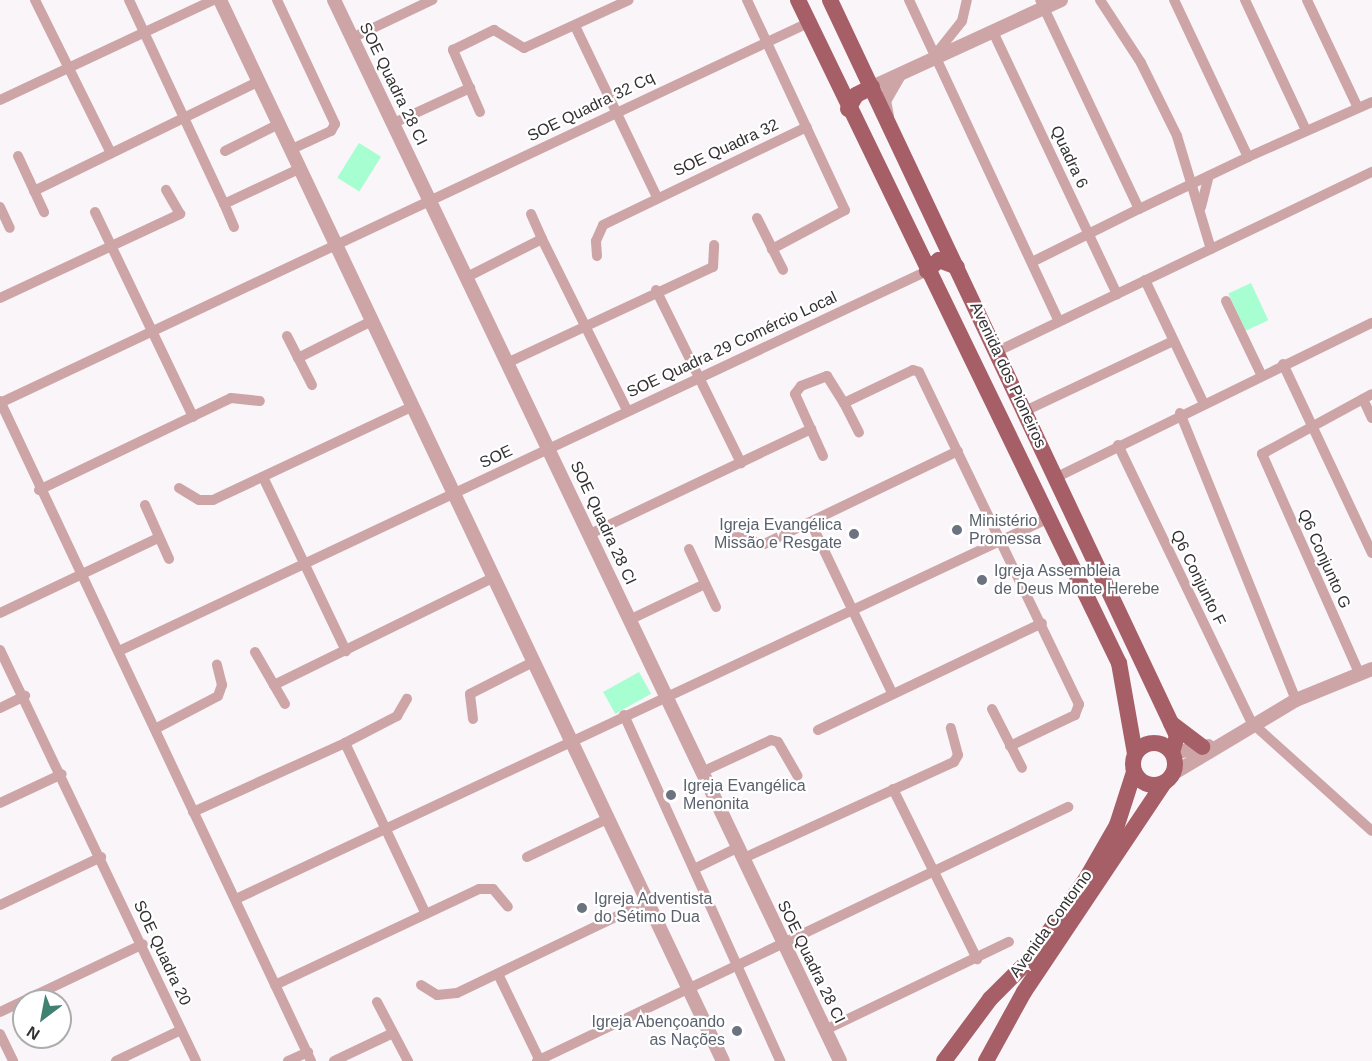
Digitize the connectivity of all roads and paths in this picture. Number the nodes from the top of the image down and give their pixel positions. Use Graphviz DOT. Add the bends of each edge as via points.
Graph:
graph roads {
  1 [pos="35,0"];
  2 [pos="129,0"];
  3 [pos="213,0"];
  4 [pos="220,0"];
  5 [pos="278,0"];
  6 [pos="334,0"];
  7 [pos="432,0"];
  8 [pos="629,0"];
  9 [pos="747,0"];
  10 [pos="798,0"];
  11 [pos="830,0"];
  12 [pos="909,0"];
  13 [pos="967,0"];
  14 [pos="1061,0"];
  15 [pos="1100,0"];
  16 [pos="1174,0"];
  17 [pos="1245,0"];
  18 [pos="1307,0"];
  19 [pos="1042,3"];
  20 [pos="808,22"];
  21 [pos="575,26"];
  22 [pos="144,32"];
  23 [pos="994,34"];
  24 [pos="352,38"];
  25 [pos="766,40"];
  26 [pos="936,58"];
  27 [pos="67,67"];
  28 [pos="898,77"];
  29 [pos="258,82"];
  30 [pos="872,87"];
  31 [pos="470,88"];
  32 [pos="0,100"];
  33 [pos="1372,102"];
  34 [pos="1358,108"];
  35 [pos="848,109"];
  36 [pos="615,111"];
  37 [pos="480,112"];
  38 [pos="186,116"];
  39 [pos="887,117"];
  40 [pos="394,123"];
  41 [pos="279,124"];
  42 [pos="807,127"];
  43 [pos="1306,130"];
  44 [pos="292,149"];
  45 [pos="225,151"];
  46 [pos="111,153"];
  47 [pos="18,156"];
  48 [pos="906,157"];
  49 [pos="1248,157"];
  50 [pos="301,168"];
  51 [pos="879,172"];
  52 [pos="1372,172"];
  53 [pos="1209,176"];
  54 [pos="1193,184"];
  55 [pos="166,190"];
  56 [pos="34,192"];
  57 [pos="657,197"];
  58 [pos="431,201"];
  59 [pos="224,204"];
  60 [pos="0,207"];
  61 [pos="1201,207"];
  62 [pos="1139,209"];
  63 [pos="44,212"];
  64 [pos="95,212"];
  65 [pos="531,214"];
  66 [pos="757,218"];
  67 [pos="234,227"];
  68 [pos="10,228"];
  69 [pos="1089,233"];
  70 [pos="542,239"];
  71 [pos="111,245"];
  72 [pos="714,245"];
  73 [pos="337,246"];
  74 [pos="772,249"];
  75 [pos="1211,249"];
  76 [pos="597,256"];
  77 [pos="1032,262"];
  78 [pos="957,267"];
  79 [pos="783,270"];
  80 [pos="927,271"];
  81 [pos="467,277"];
  82 [pos="1145,280"];
  83 [pos="656,290"];
  84 [pos="1117,294"];
  85 [pos="0,298"];
  86 [pos="1226,301"];
  87 [pos="1058,320"];
  88 [pos="372,321"];
  89 [pos="1372,323"];
  90 [pos="583,326"];
  91 [pos="151,333"];
  92 [pos="287,336"];
  93 [pos="1173,341"];
  94 [pos="998,351"];
  95 [pos="297,358"];
  96 [pos="507,363"];
  97 [pos="1283,364"];
  98 [pos="1261,375"];
  99 [pos="698,376"];
  100 [pos="312,385"];
  101 [pos="1368,397"];
  102 [pos="260,401"];
  103 [pos="0,402"];
  104 [pos="1203,402"];
  105 [pos="844,403"];
  106 [pos="414,406"];
  107 [pos="627,410"];
  108 [pos="1025,411"];
  109 [pos="1180,413"];
  110 [pos="193,417"];
  111 [pos="1372,418"];
  112 [pos="1313,424"];
  113 [pos="811,429"];
  114 [pos="859,432"];
  115 [pos="1118,445"];
  116 [pos="550,448"];
  117 [pos="958,451"];
  118 [pos="824,456"];
  119 [pos="741,463"];
  120 [pos="263,477"];
  121 [pos="1055,478"];
  122 [pos="178,488"];
  123 [pos="39,489"];
  124 [pos="455,494"];
  125 [pos="145,505"];
  126 [pos="1049,518"];
  127 [pos="811,523"];
  128 [pos="590,534"];
  129 [pos="734,536"];
  130 [pos="158,538"];
  131 [pos="1001,539"];
  132 [pos="689,549"];
  133 [pos="1372,553"];
  134 [pos="169,559"];
  135 [pos="305,562"];
  136 [pos="82,574"];
  137 [pos="494,577"];
  138 [pos="705,584"];
  139 [pos="716,607"];
  140 [pos="853,609"];
  141 [pos="0,613"];
  142 [pos="1121,614"];
  143 [pos="629,620"];
  144 [pos="1042,623"];
  145 [pos="1099,625"];
  146 [pos="0,650"];
  147 [pos="119,651"];
  148 [pos="346,651"];
  149 [pos="255,652"];
  150 [pos="535,661"];
  151 [pos="217,665"];
  152 [pos="1366,672"];
  153 [pos="274,685"];
  154 [pos="892,693"];
  155 [pos="666,695"];
  156 [pos="25,696"];
  157 [pos="407,699"];
  158 [pos="1296,699"];
  159 [pos="285,704"];
  160 [pos="0,708"];
  161 [pos="992,709"];
  162 [pos="624,715"];
  163 [pos="473,719"];
  164 [pos="1171,723"];
  165 [pos="1252,723"];
  166 [pos="951,728"];
  167 [pos="155,729"];
  168 [pos="818,730"];
  169 [pos="573,742"];
  170 [pos="345,743"];
  171 [pos="1010,746"];
  172 [pos="1208,747"];
  173 [pos="1172,752"];
  174 [pos="1135,754"];
  175 [pos="1022,768"];
  176 [pos="702,772"];
  177 [pos="1134,772"];
  178 [pos="62,774"];
  179 [pos="798,776"];
  180 [pos="1169,778"];
  181 [pos="893,789"];
  182 [pos="0,803"];
  183 [pos="1068,807"];
  184 [pos="194,812"];
  185 [pos="609,818"];
  186 [pos="386,829"];
  187 [pos="1372,831"];
  188 [pos="741,853"];
  189 [pos="101,857"];
  190 [pos="527,857"];
  191 [pos="694,869"];
  192 [pos="934,872"];
  193 [pos="236,899"];
  194 [pos="647,902"];
  195 [pos="0,905"];
  196 [pos="508,907"];
  197 [pos="426,914"];
  198 [pos="1009,942"];
  199 [pos="143,944"];
  200 [pos="784,944"];
  201 [pos="977,959"];
  202 [pos="735,968"];
  203 [pos="498,974"];
  204 [pos="275,984"];
  205 [pos="421,985"];
  206 [pos="689,989"];
  207 [pos="377,1002"];
  208 [pos="0,1012"];
  209 [pos="181,1030"];
  210 [pos="825,1030"];
  211 [pos="393,1033"];
  212 [pos="0,1034"];
  213 [pos="310,1057"];
  214 [pos="13,1061"];
  215 [pos="116,1061"];
  216 [pos="196,1061"];
  217 [pos="288,1061"];
  218 [pos="333,1061"];
  219 [pos="408,1061"];
  220 [pos="539,1061"];
  221 [pos="723,1061"];
  222 [pos="780,1061"];
  223 [pos="840,1061"];
  224 [pos="944,1061"];
  225 [pos="987,1061"];
  1 -- 27 [label="street"];
  2 -- 22 [label="street"];
  3 -- 22 [label="street"];
  4 -- 29 [label="street"];
  5 -- 44 [label="street" via="334,124 331,131"];
  6 -- 24 [label="street, SOE Quadra 28 CI"];
  7 -- 24 [label="street"];
  8 -- 21 [label="street"];
  9 -- 25 [label="street"];
  10 -- 20 [label="main road, Avenida dos Pioneiros"];
  11 -- 30 [label="main road, Avenida dos Pioneiros"];
  12 -- 26 [label="street"];
  13 -- 26 [label="street" via="962,21"];
  14 -- 19 [label="street"];
  15 -- 54 [label="street" via="1154,86"];
  16 -- 49 [label="street"];
  17 -- 43 [label="street"];
  18 -- 34 [label="street"];
  19 -- 23 [label="street"];
  19 -- 62 [label="street"];
  20 -- 25 [label="street, SOE Quadra 32 Cq"];
  20 -- 35 [label="main road, Avenida dos Pioneiros"];
  21 -- 31 [label="street" via="524,48 494,30 453,50"];
  21 -- 36 [label="street"];
  22 -- 27 [label="street"];
  22 -- 38 [label="street"];
  23 -- 26 [label="street"];
  23 -- 69 [label="street, Quadra 6"];
  24 -- 40 [label="street, SOE Quadra 28 CI"];
  25 -- 36 [label="street, SOE Quadra 32 Cq"];
  25 -- 42 [label="street"];
  26 -- 28 [label="street"];
  26 -- 77 [label="street"];
  27 -- 32 [label="street"];
  27 -- 46 [label="street"];
  28 -- 30 [label="street"];
  28 -- 39 [label="street" via="884,101"];
  29 -- 38 [label="street"];
  29 -- 41 [label="street"];
  30 -- 35 [label="main road" via="856,95"];
  30 -- 39 [label="main road, Avenida dos Pioneiros"];
  31 -- 37 [label="street"];
  31 -- 40 [label="street"];
  33 -- 34 [label="street"];
  34 -- 43 [label="street"];
  35 -- 51 [label="main road, Avenida dos Pioneiros"];
  36 -- 57 [label="street"];
  36 -- 58 [label="street, SOE Quadra 32 Cq"];
  38 -- 46 [label="street"];
  38 -- 59 [label="street"];
  39 -- 48 [label="main road, Avenida dos Pioneiros"];
  40 -- 58 [label="street, SOE Quadra 28 CI"];
  41 -- 44 [label="street"];
  41 -- 45 [label="street"];
  42 -- 57 [label="street, SOE Quadra 32"];
  42 -- 74 [label="street" via="845,210"];
  43 -- 49 [label="street"];
  44 -- 50 [label="street"];
  46 -- 56 [label="street"];
  47 -- 56 [label="street"];
  48 -- 51 [label="main road" via="900,166"];
  48 -- 78 [label="main road, Avenida dos Pioneiros"];
  49 -- 53 [label="street"];
  50 -- 59 [label="street"];
  50 -- 73 [label="street"];
  51 -- 80 [label="main road, Avenida dos Pioneiros"];
  52 -- 75 [label="street"];
  53 -- 54 [label="street"];
  53 -- 61 [label="street"];
  54 -- 61 [label="street"];
  54 -- 62 [label="street"];
  55 -- 71 [label="street" via="180,214"];
  56 -- 63 [label="street"];
  57 -- 76 [label="street, SOE Quadra 32" via="603,225 596,241"];
  58 -- 73 [label="street"];
  58 -- 81 [label="street, SOE Quadra 28 CI"];
  59 -- 67 [label="street"];
  60 -- 68 [label="street"];
  61 -- 75 [label="street"];
  62 -- 69 [label="street"];
  64 -- 71 [label="street"];
  65 -- 70 [label="street"];
  66 -- 74 [label="street"];
  69 -- 77 [label="street"];
  69 -- 84 [label="street, Quadra 6"];
  70 -- 81 [label="street"];
  70 -- 90 [label="street"];
  71 -- 85 [label="street"];
  71 -- 91 [label="street"];
  72 -- 83 [label="street" via="713,267"];
  73 -- 88 [label="street"];
  73 -- 91 [label="street"];
  74 -- 79 [label="street"];
  75 -- 82 [label="street"];
  77 -- 87 [label="street"];
  78 -- 80 [label="main road" via="939,260"];
  78 -- 94 [label="main road, Avenida dos Pioneiros"];
  80 -- 99 [label="street, SOE Quadra 29 Comércio Local"];
  80 -- 126 [label="main road, Avenida dos Pioneiros"];
  81 -- 96 [label="street, SOE Quadra 28 CI"];
  82 -- 84 [label="street"];
  82 -- 93 [label="street"];
  83 -- 90 [label="street"];
  83 -- 99 [label="street"];
  84 -- 87 [label="street"];
  86 -- 98 [label="street"];
  87 -- 94 [label="street"];
  88 -- 95 [label="street"];
  88 -- 106 [label="street"];
  89 -- 97 [label="street"];
  90 -- 96 [label="street"];
  90 -- 107 [label="street"];
  91 -- 103 [label="street"];
  91 -- 110 [label="street"];
  92 -- 95 [label="street"];
  93 -- 104 [label="street"];
  93 -- 108 [label="street"];
  94 -- 108 [label="main road, Avenida dos Pioneiros"];
  95 -- 100 [label="street"];
  96 -- 116 [label="street, SOE Quadra 28 CI"];
  97 -- 98 [label="street"];
  97 -- 112 [label="street"];
  98 -- 104 [label="street"];
  99 -- 107 [label="street, SOE Quadra 29 Comércio Local"];
  99 -- 119 [label="street"];
  101 -- 111 [label="street"];
  101 -- 112 [label="street"];
  102 -- 110 [label="street" via="231,398"];
  103 -- 123 [label="street"];
  104 -- 109 [label="street"];
  105 -- 113 [label="street" via="827,376 801,386 795,394"];
  105 -- 114 [label="street"];
  105 -- 117 [label="street" via="916,370"];
  106 -- 120 [label="street"];
  106 -- 124 [label="street"];
  107 -- 116 [label="street, SOE Quadra 29 Comércio Local"];
  108 -- 121 [label="main road, Avenida dos Pioneiros"];
  109 -- 115 [label="street"];
  109 -- 158 [label="street"];
  110 -- 123 [label="street"];
  112 -- 133 [label="street"];
  112 -- 152 [label="street, Q6 Conjunto G" via="1262,454"];
  113 -- 118 [label="street"];
  113 -- 119 [label="street"];
  115 -- 121 [label="street"];
  115 -- 165 [label="street, Q6 Conjunto F"];
  116 -- 124 [label="street, SOE"];
  116 -- 128 [label="street, SOE Quadra 28 CI"];
  117 -- 127 [label="street"];
  117 -- 131 [label="street"];
  119 -- 128 [label="street"];
  120 -- 122 [label="street" via="205,501"];
  120 -- 135 [label="street"];
  121 -- 142 [label="main road, Avenida dos Pioneiros"];
  123 -- 136 [label="street"];
  124 -- 135 [label="street, SOE"];
  124 -- 137 [label="street"];
  125 -- 130 [label="street"];
  126 -- 131 [label="street"];
  126 -- 145 [label="main road, Avenida dos Pioneiros"];
  127 -- 129 [label="street" via="764,544"];
  127 -- 140 [label="street"];
  128 -- 143 [label="street, SOE Quadra 28 CI"];
  130 -- 134 [label="street"];
  130 -- 136 [label="street"];
  131 -- 140 [label="street"];
  131 -- 144 [label="street"];
  132 -- 138 [label="street"];
  135 -- 147 [label="street, SOE"];
  135 -- 148 [label="street"];
  136 -- 141 [label="street"];
  136 -- 147 [label="street"];
  137 -- 148 [label="street"];
  137 -- 150 [label="street"];
  138 -- 139 [label="street"];
  138 -- 143 [label="street"];
  140 -- 154 [label="street"];
  140 -- 155 [label="street"];
  142 -- 145 [label="main road" via="1111,625"];
  142 -- 164 [label="main road, Avenida dos Pioneiros"];
  143 -- 155 [label="street, SOE Quadra 28 CI"];
  144 -- 154 [label="street"];
  144 -- 171 [label="street" via="1079,711"];
  145 -- 174 [label="main road, Avenida dos Pioneiros" via="1127,683"];
  146 -- 156 [label="street, SOE Quadra 20"];
  147 -- 167 [label="street"];
  148 -- 153 [label="street"];
  149 -- 153 [label="street"];
  150 -- 163 [label="street" via="470,694"];
  150 -- 169 [label="street"];
  151 -- 167 [label="street" via="222,685 218,696"];
  152 -- 158 [label="street"];
  153 -- 159 [label="street"];
  154 -- 168 [label="street"];
  155 -- 162 [label="street"];
  155 -- 176 [label="street, SOE Quadra 28 CI"];
  156 -- 160 [label="street"];
  156 -- 178 [label="street, SOE Quadra 20"];
  157 -- 170 [label="street" via="397,716"];
  158 -- 165 [label="street"];
  161 -- 171 [label="street"];
  162 -- 169 [label="street"];
  162 -- 191 [label="street"];
  164 -- 172 [label="main road"];
  164 -- 173 [label="main road, Avenida dos Pioneiros" via="1177,736"];
  165 -- 172 [label="street"];
  165 -- 187 [label="street"];
  166 -- 181 [label="street" via="958,755 954,762"];
  167 -- 184 [label="street"];
  169 -- 185 [label="street"];
  169 -- 186 [label="street"];
  170 -- 184 [label="street"];
  170 -- 186 [label="street"];
  171 -- 175 [label="street"];
  172 -- 173 [label="street"];
  172 -- 180 [label="street"];
  173 -- 174 [label="main road" via="1149,743"];
  173 -- 180 [label="main road"];
  174 -- 177 [label="main road"];
  176 -- 179 [label="street" via="771,740 778,742"];
  176 -- 188 [label="street, SOE Quadra 28 CI"];
  177 -- 180 [label="main road" via="1143,783"];
  177 -- 224 [label="main road, Avenida Contorno" via="1117,825 1086,879 1029,960 990,999"];
  178 -- 182 [label="street"];
  178 -- 189 [label="street, SOE Quadra 20"];
  180 -- 225 [label="main road, Avenida Contorno" via="1024,993"];
  181 -- 188 [label="street"];
  181 -- 192 [label="street"];
  183 -- 192 [label="street"];
  184 -- 193 [label="street"];
  185 -- 190 [label="street"];
  185 -- 194 [label="street"];
  186 -- 193 [label="street"];
  186 -- 197 [label="street"];
  188 -- 191 [label="street"];
  188 -- 200 [label="street, SOE Quadra 28 CI"];
  189 -- 195 [label="street"];
  189 -- 199 [label="street, SOE Quadra 20"];
  191 -- 202 [label="street"];
  192 -- 200 [label="street"];
  192 -- 201 [label="street"];
  193 -- 204 [label="street"];
  194 -- 203 [label="street"];
  194 -- 206 [label="street"];
  196 -- 197 [label="street" via="488,888"];
  197 -- 204 [label="street"];
  198 -- 201 [label="street"];
  199 -- 208 [label="street"];
  199 -- 209 [label="street, SOE Quadra 20"];
  200 -- 202 [label="street"];
  200 -- 210 [label="street, SOE Quadra 28 CI"];
  201 -- 210 [label="street"];
  202 -- 206 [label="street"];
  202 -- 222 [label="street"];
  203 -- 205 [label="street" via="445,996"];
  203 -- 220 [label="street"];
  204 -- 213 [label="street"];
  206 -- 220 [label="street"];
  206 -- 221 [label="street"];
  207 -- 211 [label="street"];
  209 -- 215 [label="street"];
  209 -- 216 [label="street, SOE Quadra 20"];
  210 -- 223 [label="street, SOE Quadra 28 CI"];
  211 -- 218 [label="street"];
  211 -- 219 [label="street"];
  212 -- 214 [label="street"];
  213 -- 217 [label="street"];
}
